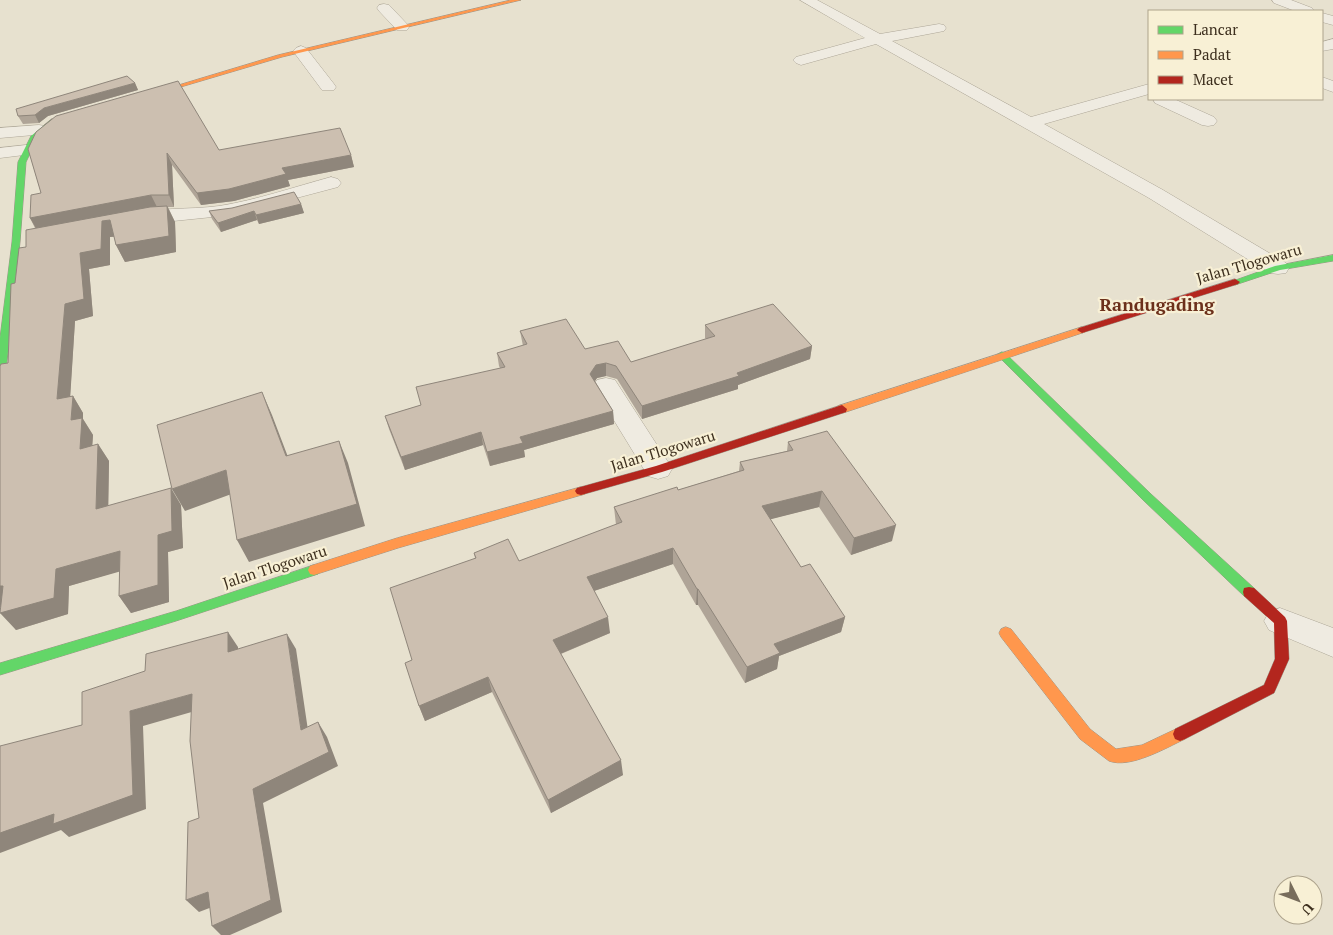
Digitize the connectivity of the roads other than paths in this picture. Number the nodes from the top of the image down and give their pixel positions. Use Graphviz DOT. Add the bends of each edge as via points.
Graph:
graph roads {
  1 [pos="518,0"];
  2 [pos="808,0"];
  3 [pos="1279,0"];
  4 [pos="384,8"];
  5 [pos="1304,10"];
  6 [pos="402,27"];
  7 [pos="939,28"];
  8 [pos="878,39"];
  9 [pos="301,51"];
  10 [pos="801,60"];
  11 [pos="328,87"];
  12 [pos="1147,91"];
  13 [pos="130,100"];
  14 [pos="1163,100"];
  15 [pos="64,119"];
  16 [pos="1208,121"];
  17 [pos="1030,123"];
  18 [pos="39,130"];
  19 [pos="0,133"];
  20 [pos="26,150"];
  21 [pos="0,153"];
  22 [pos="330,183"];
  23 [pos="120,222"];
  24 [pos="1333,258"];
  25 [pos="1278,268"];
  26 [pos="1002,355"];
  27 [pos="0,379"];
  28 [pos="606,386"];
  29 [pos="658,469"];
  30 [pos="1280,621"];
  31 [pos="1006,633"];
  32 [pos="1333,643"];
  33 [pos="0,669"];
  1 -- 6 [label="street"];
  2 -- 8 [label="street"];
  3 -- 5 [label="street"];
  4 -- 6 [label="street"];
  6 -- 9 [label="street"];
  7 -- 8 [label="street"];
  8 -- 10 [label="street"];
  8 -- 17 [label="street"];
  9 -- 11 [label="street"];
  9 -- 13 [label="street"];
  12 -- 17 [label="street"];
  14 -- 16 [label="street"];
  15 -- 18 [label="street"];
  17 -- 25 [label="street"];
  18 -- 19 [label="street"];
  18 -- 20 [label="street"];
  20 -- 21 [label="street"];
  20 -- 27 [label="street" via="22,162 25,240"];
  22 -- 23 [label="street" via="235,209 156,215"];
  24 -- 25 [label="street, Jalan Tlogowaru"];
  25 -- 26 [label="street, Jalan Tlogowaru"];
  26 -- 29 [label="street, Jalan Tlogowaru"];
  26 -- 30 [label="street"];
  28 -- 29 [label="street"];
  29 -- 33 [label="street, Jalan Tlogowaru" via="397,543 176,616"];
  30 -- 31 [label="street" via="1282,660 1269,689 1143,752 1114,756 1085,734"];
  30 -- 32 [label="street"];
}
